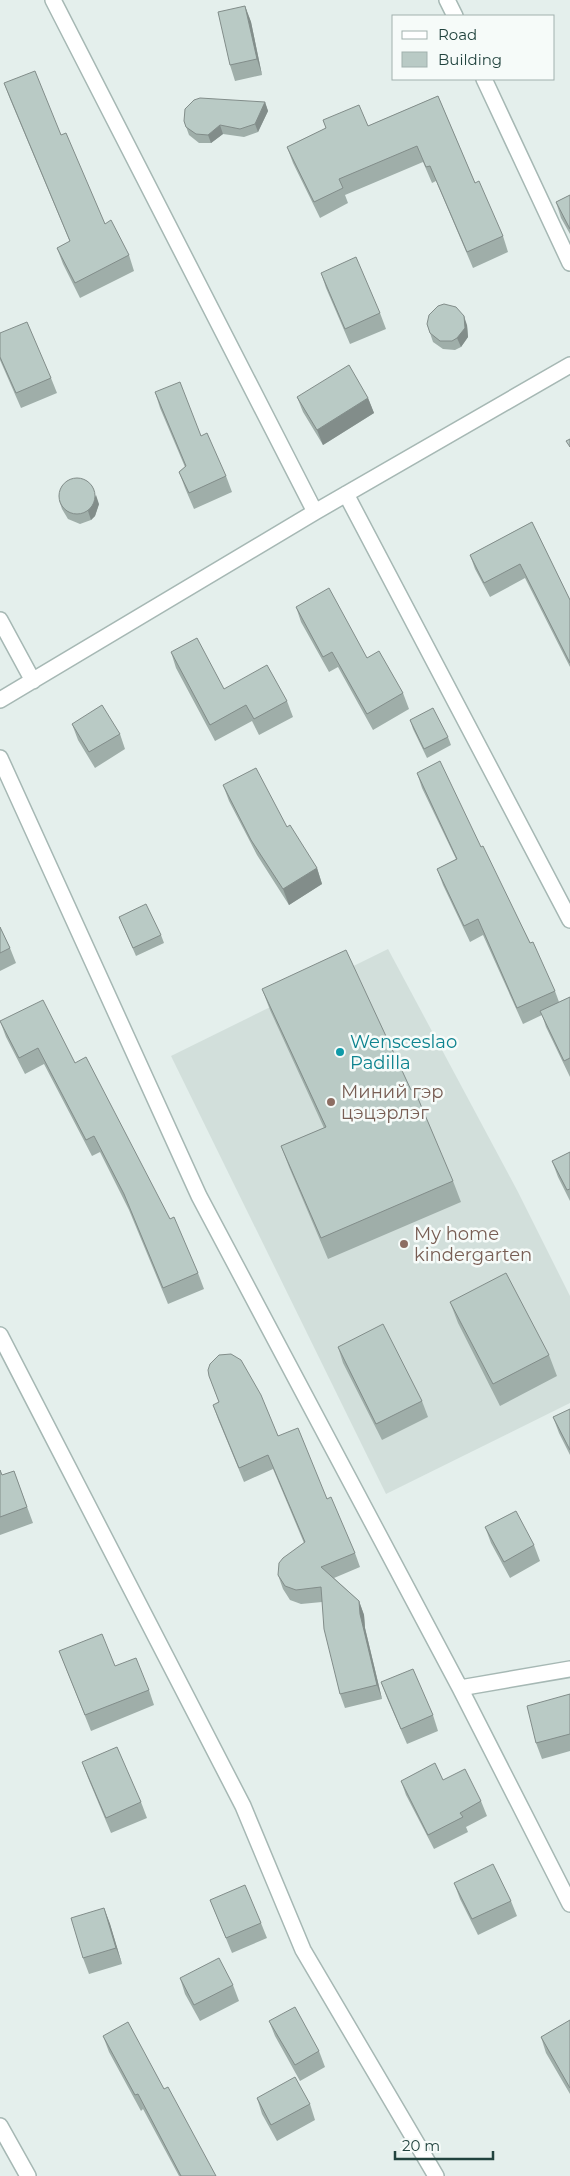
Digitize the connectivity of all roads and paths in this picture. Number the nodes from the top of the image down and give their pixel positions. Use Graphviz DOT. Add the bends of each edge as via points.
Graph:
graph roads {
  1 [pos="54,0"];
  2 [pos="447,0"];
  3 [pos="454,15"];
  4 [pos="484,80"];
  5 [pos="570,263"];
  6 [pos="570,366"];
  7 [pos="346,494"];
  8 [pos="315,512"];
  9 [pos="0,620"];
  10 [pos="33,681"];
  11 [pos="0,700"];
  12 [pos="0,758"];
  13 [pos="570,920"];
  14 [pos="0,1334"];
  15 [pos="570,1668"];
  16 [pos="460,1688"];
  17 [pos="570,1904"];
  18 [pos="0,2126"];
  19 [pos="28,2176"];
  20 [pos="436,2176"];
  1 -- 8 [label="street"];
  2 -- 3 [label="street"];
  4 -- 5 [label="street"];
  6 -- 7 [label="street"];
  7 -- 8 [label="street"];
  7 -- 13 [label="street"];
  8 -- 10 [label="street"];
  9 -- 10 [label="street"];
  10 -- 11 [label="street"];
  12 -- 16 [label="street" via="199,1196"];
  14 -- 20 [label="street" via="243,1806 303,1950"];
  15 -- 16 [label="street"];
  16 -- 17 [label="street"];
  18 -- 19 [label="street"];
}
